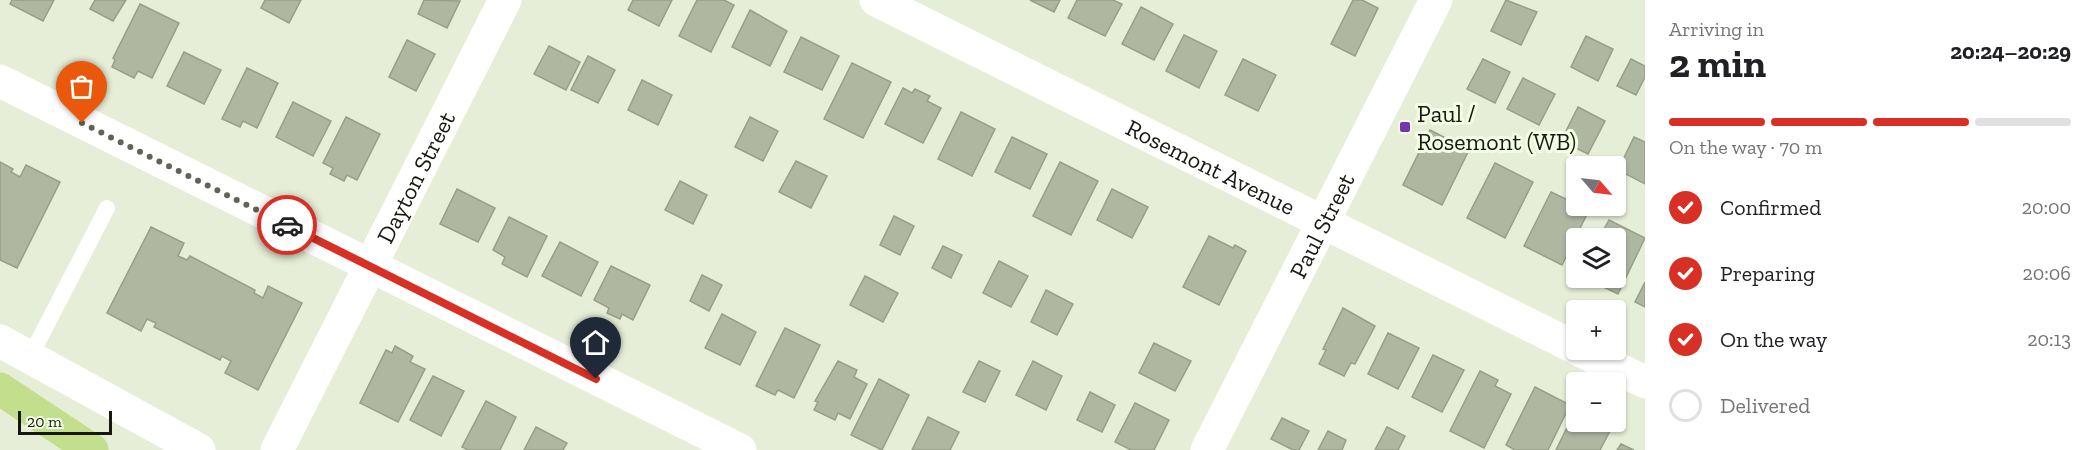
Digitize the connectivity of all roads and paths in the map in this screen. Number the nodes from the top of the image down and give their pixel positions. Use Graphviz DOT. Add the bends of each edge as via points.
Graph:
graph roads {
  1 [pos="505,0"];
  2 [pos="876,0"];
  3 [pos="1436,0"];
  4 [pos="0,81"];
  5 [pos="107,208"];
  6 [pos="1322,223"];
  7 [pos="370,267"];
  8 [pos="0,340"];
  9 [pos="1566,343"];
  10 [pos="30,357"];
  11 [pos="1600,360"];
  12 [pos="1645,382"];
  13 [pos="0,389"];
  14 [pos="92,450"];
  15 [pos="199,450"];
  16 [pos="277,450"];
  17 [pos="740,450"];
  18 [pos="1207,450"];
  1 -- 7 [label="street, Dayton Street"];
  2 -- 6 [label="street, Rosemont Avenue"];
  3 -- 6 [label="street, Paul Street"];
  4 -- 7 [label="street"];
  5 -- 10 [label="lane"];
  6 -- 9 [label="street, Rosemont Avenue"];
  6 -- 18 [label="street, Paul Street"];
  7 -- 16 [label="street, Dayton Street"];
  7 -- 17 [label="street"];
  8 -- 10 [label="street"];
  10 -- 15 [label="street"];
  11 -- 12 [label="street, Rosemont Avenue"];
  13 -- 14 [label="highway"];
}
